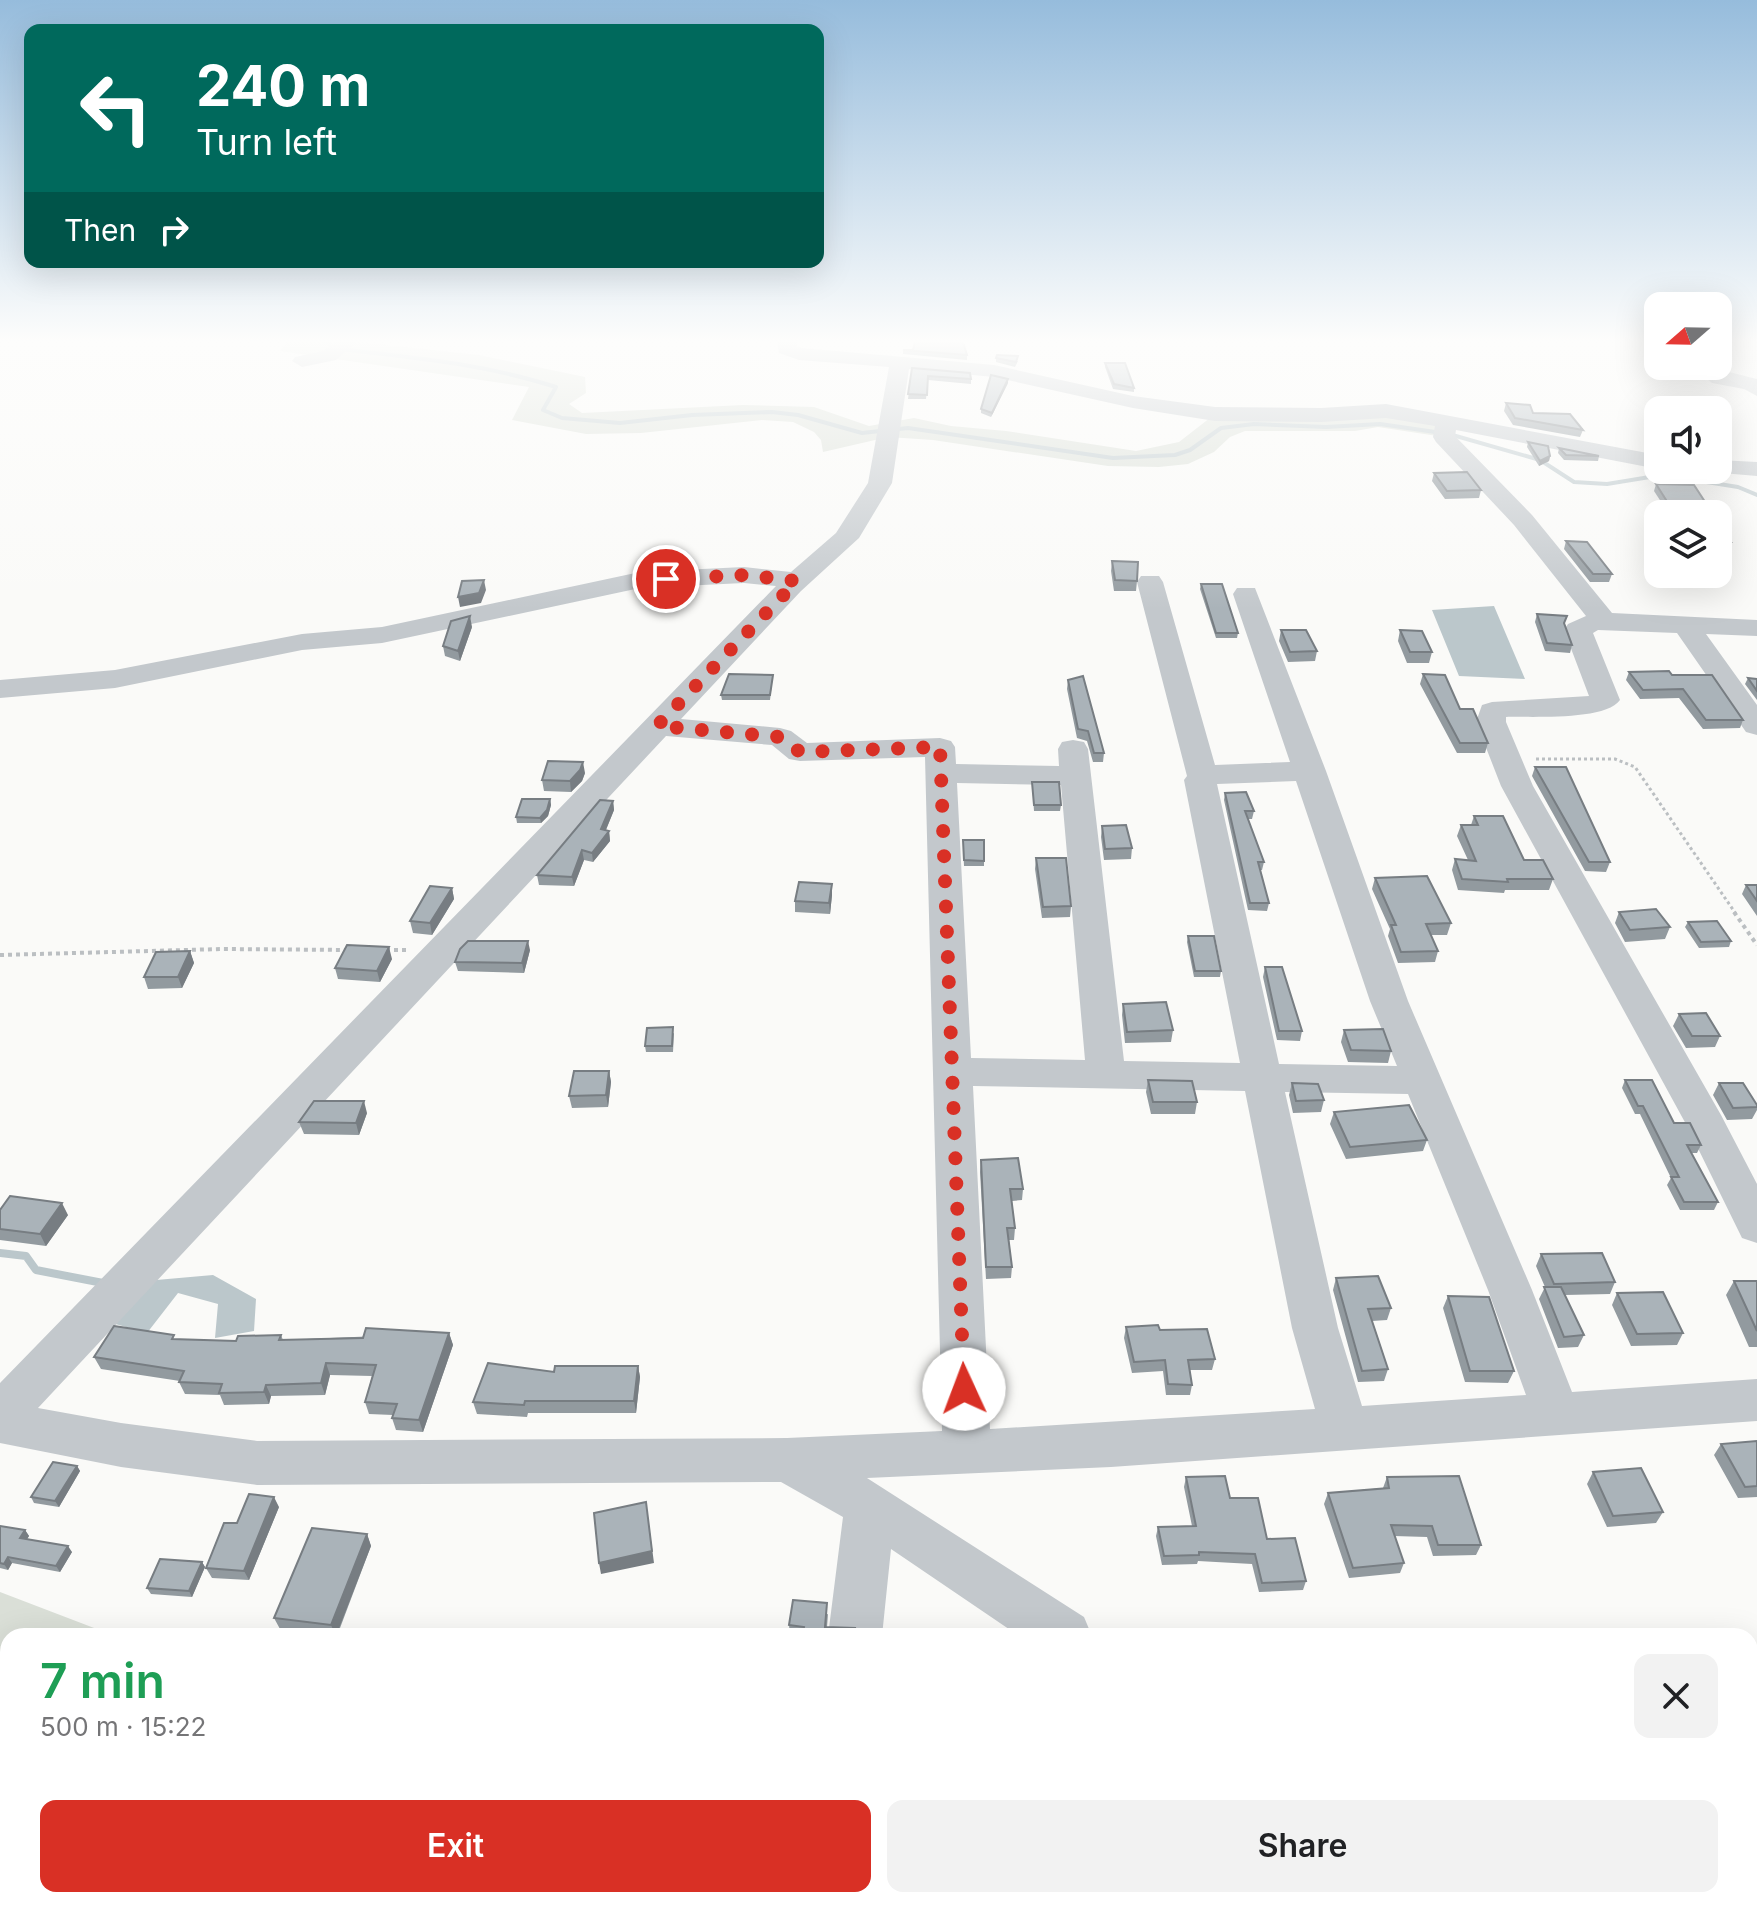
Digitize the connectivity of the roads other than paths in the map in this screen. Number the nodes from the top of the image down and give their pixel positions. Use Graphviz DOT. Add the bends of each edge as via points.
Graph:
graph roads {
  1 [pos="889,431"];
  2 [pos="1445,431"];
  3 [pos="1490,431"];
  4 [pos="1644,459"];
  5 [pos="1732,468"];
  6 [pos="1757,469"];
  7 [pos="797,581"];
  8 [pos="1150,582"];
  9 [pos="1246,594"];
  10 [pos="1604,621"];
  11 [pos="1685,624"];
  12 [pos="1757,628"];
  13 [pos="0,689"];
  14 [pos="657,726"];
  15 [pos="1757,726"];
  16 [pos="1310,771"];
  17 [pos="941,773"];
  18 [pos="1203,777"];
  19 [pos="952,1072"];
  20 [pos="1106,1075"];
  21 [pos="1261,1077"];
  22 [pos="1420,1080"];
  23 [pos="1757,1226"];
  24 [pos="1757,1400"];
  25 [pos="1557,1414"];
  26 [pos="0,1415"];
  27 [pos="0,1422"];
  28 [pos="1344,1428"];
  29 [pos="967,1452"];
  30 [pos="787,1460"];
  31 [pos="870,1506"];
  32 [pos="856,1628"];
  33 [pos="1053,1628"];
  1 -- 7 [label="street" via="880,483 846,538"];
  2 -- 10 [label="street" via="1444,437 1523,520"];
  3 -- 4 [label="street"];
  5 -- 6 [label="street"];
  7 -- 13 [label="street" via="744,575 640,580 382,635 302,642 115,679"];
  7 -- 14 [label="street"];
  8 -- 18 [label="street"];
  9 -- 16 [label="street"];
  10 -- 11 [label="street"];
  10 -- 23 [label="street" via="1578,630 1605,700 1521,705 1492,711 1491,722 1517,786"];
  11 -- 12 [label="street"];
  11 -- 15 [label="street"];
  14 -- 17 [label="street" via="780,737 800,752 940,747"];
  14 -- 26 [label="street"];
  16 -- 18 [label="street"];
  16 -- 22 [label="street"];
  17 -- 19 [label="street"];
  17 -- 20 [label="street" via="1074,762"];
  18 -- 21 [label="street" via="1208,827"];
  19 -- 20 [label="street"];
  19 -- 29 [label="street"];
  20 -- 21 [label="street"];
  21 -- 22 [label="street"];
  21 -- 28 [label="street" via="1315,1328"];
  22 -- 25 [label="street"];
  24 -- 25 [label="street"];
  25 -- 28 [label="street"];
  27 -- 30 [label="street" via="257,1463"];
  28 -- 29 [label="street"];
  29 -- 30 [label="street"];
  30 -- 31 [label="street"];
  31 -- 32 [label="street"];
  31 -- 33 [label="street"];
}
